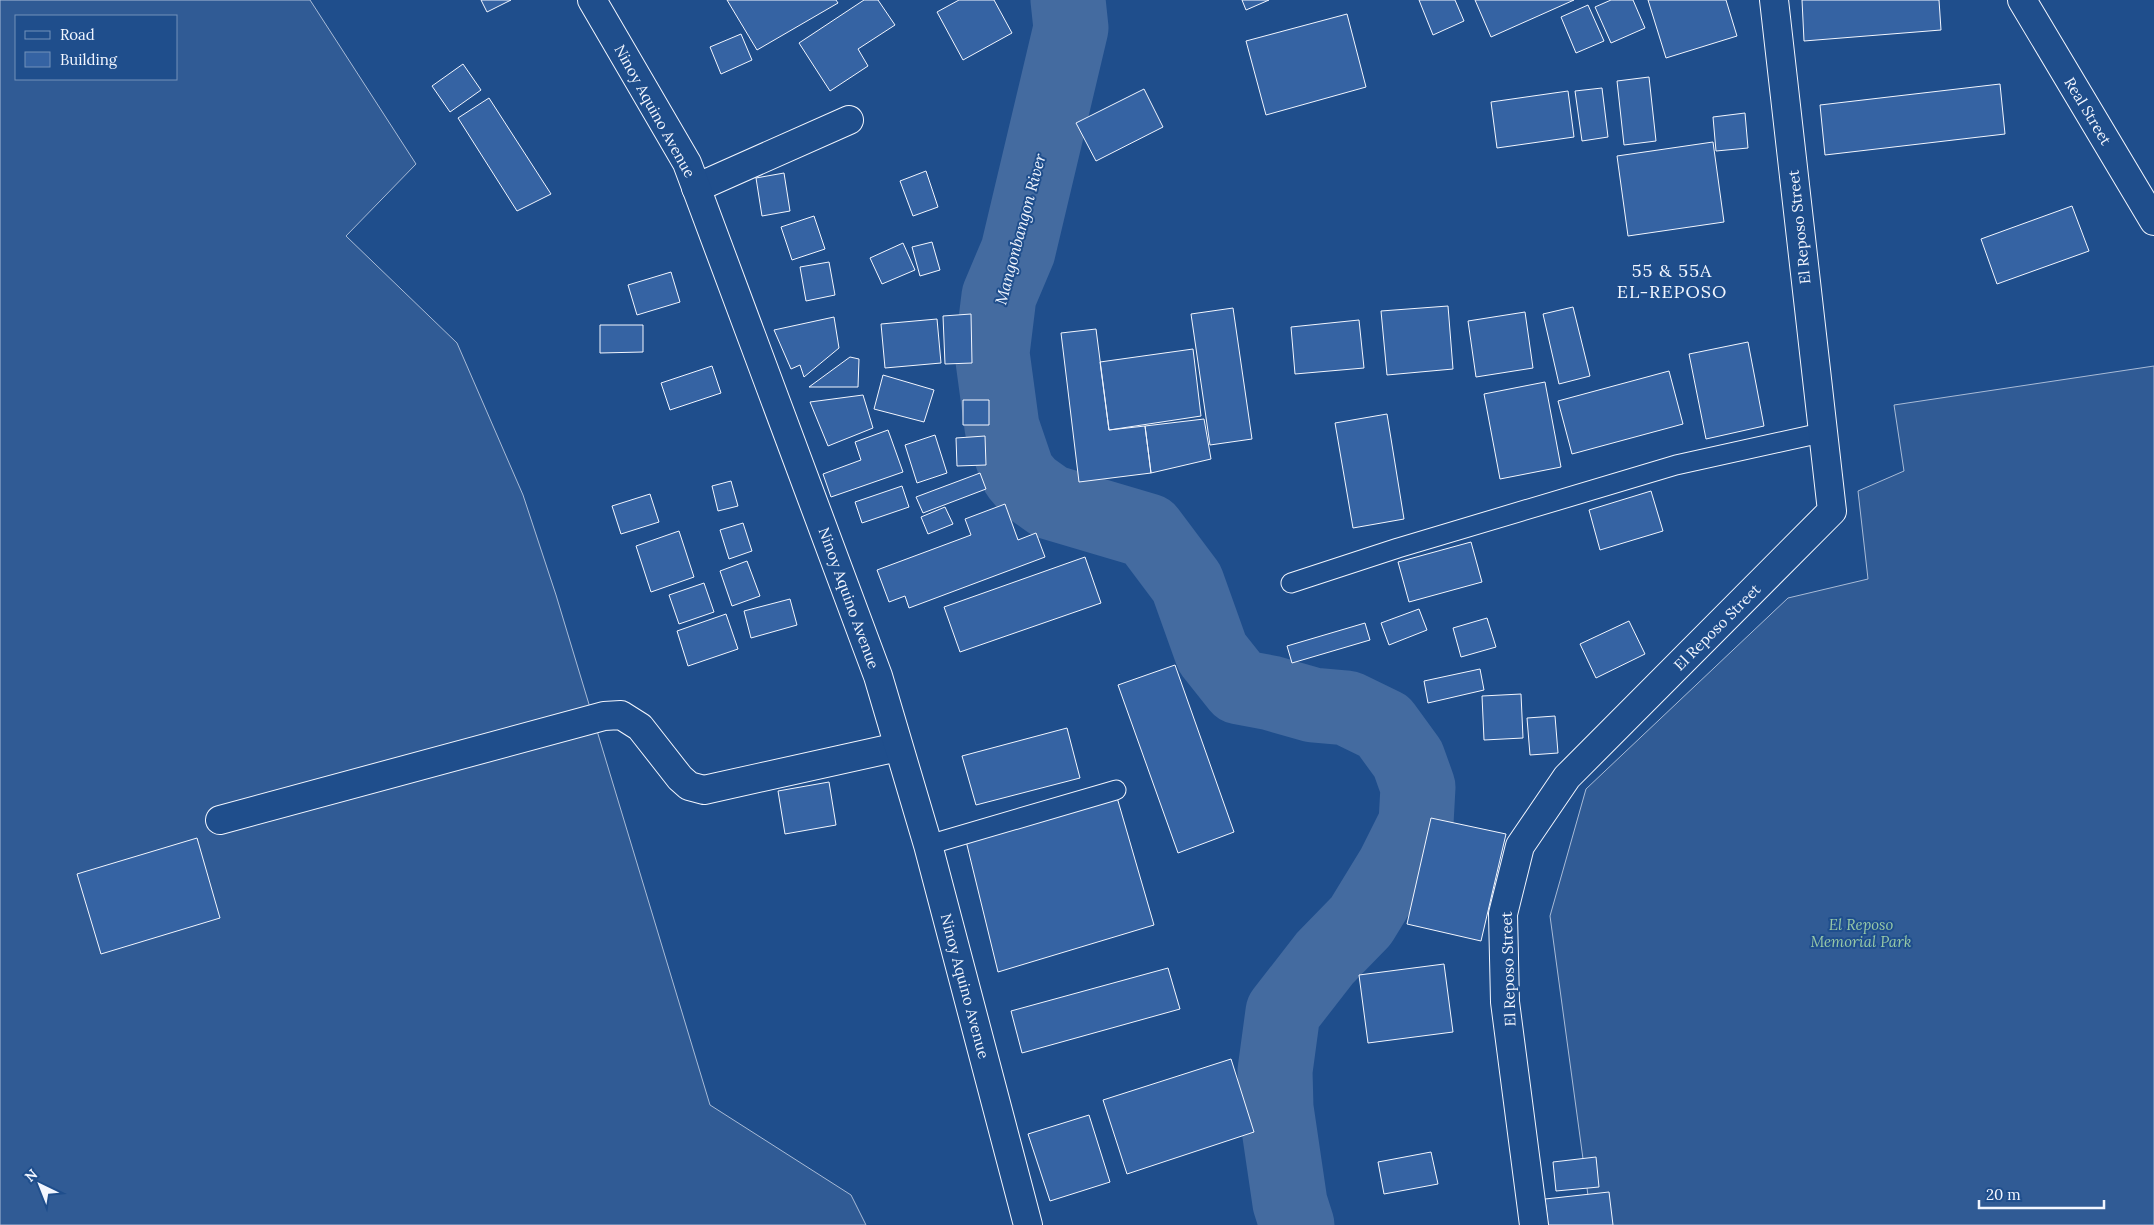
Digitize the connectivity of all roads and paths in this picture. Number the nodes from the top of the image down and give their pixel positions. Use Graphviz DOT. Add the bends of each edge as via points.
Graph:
graph roads {
  1 [pos="592,0"];
  2 [pos="1774,0"];
  3 [pos="2022,0"];
  4 [pos="849,120"];
  5 [pos="696,188"];
  6 [pos="2154,221"];
  7 [pos="1822,433"];
  8 [pos="1292,583"];
  9 [pos="898,747"];
  10 [pos="1116,790"];
  11 [pos="220,820"];
  12 [pos="928,845"];
  13 [pos="1028,1225"];
  14 [pos="1534,1225"];
  1 -- 5 [label="street, Ninoy Aquino Avenue" via="687,163"];
  2 -- 7 [label="street, El Reposo Street"];
  3 -- 6 [label="street, Real Street"];
  4 -- 5 [label="street"];
  5 -- 9 [label="street, Ninoy Aquino Avenue" via="878,676"];
  7 -- 8 [label="lane" via="1676,465"];
  7 -- 14 [label="street, El Reposo Street" via="1832,511 1567,778 1520,846 1503,914 1506,1002"];
  9 -- 11 [label="street" via="704,790 690,786 680,778 640,728 621,714"];
  9 -- 12 [label="street, Ninoy Aquino Avenue"];
  10 -- 12 [label="lane"];
  12 -- 13 [label="street, Ninoy Aquino Avenue"];
}
